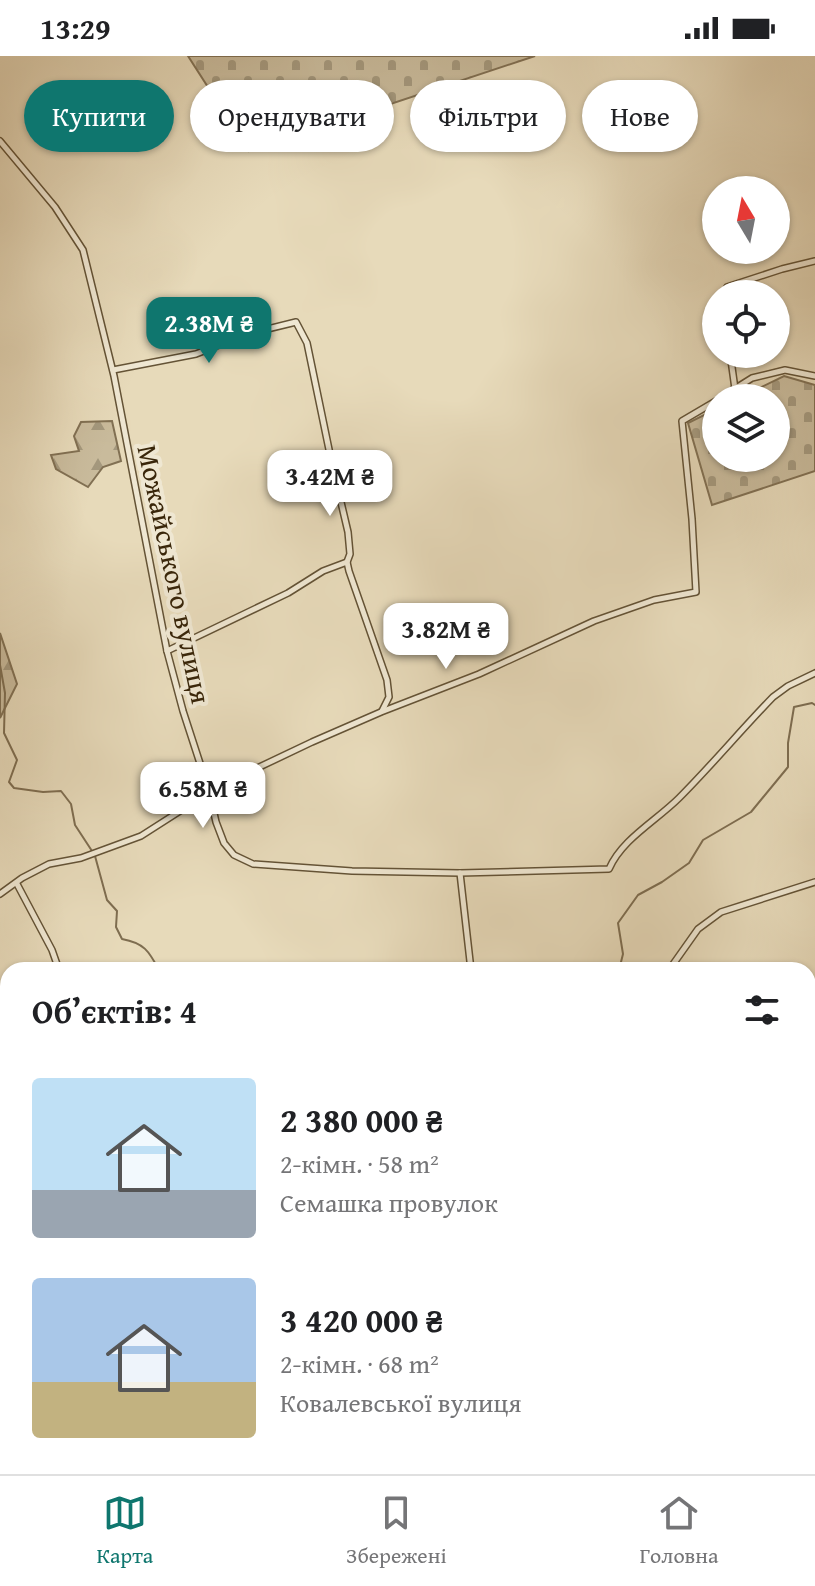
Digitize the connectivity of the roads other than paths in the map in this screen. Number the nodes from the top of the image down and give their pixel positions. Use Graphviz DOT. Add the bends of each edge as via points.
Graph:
graph roads {
  1 [pos="0,141"];
  2 [pos="815,261"];
  3 [pos="748,280"];
  4 [pos="113,370"];
  5 [pos="815,376"];
  6 [pos="743,384"];
  7 [pos="702,409"];
  8 [pos="347,562"];
  9 [pos="167,651"];
  10 [pos="815,673"];
  11 [pos="381,712"];
  12 [pos="209,791"];
  13 [pos="210,799"];
  14 [pos="460,873"];
  15 [pos="815,882"];
  16 [pos="17,884"];
  17 [pos="0,894"];
  18 [pos="56,962"];
  19 [pos="470,962"];
  20 [pos="675,962"];
  1 -- 4 [label="street, Можайського вулиця" via="83,250"];
  2 -- 3 [label="street"];
  4 -- 8 [label="street" via="196,354 296,322 307,343 348,532"];
  4 -- 9 [label="street, Можайського вулиця"];
  5 -- 6 [label="street" via="785,370"];
  7 -- 11 [label="street" via="682,421 696,592 594,621"];
  8 -- 9 [label="street"];
  8 -- 11 [label="street" via="387,680 389,697"];
  9 -- 12 [label="street, Можайського вулиця"];
  10 -- 14 [label="street, Можайського вулиця" via="773,697 678,799 614,857 609,869"];
  11 -- 12 [label="street"];
  12 -- 13 [label="street, Можайського вулиця"];
  13 -- 14 [label="street, Можайського вулиця" via="224,843 253,864"];
  13 -- 16 [label="street" via="191,804 141,836 49,864"];
  14 -- 19 [label="street"];
  15 -- 20 [label="street" via="721,912 698,929"];
  16 -- 17 [label="street"];
  16 -- 18 [label="street"];
}
